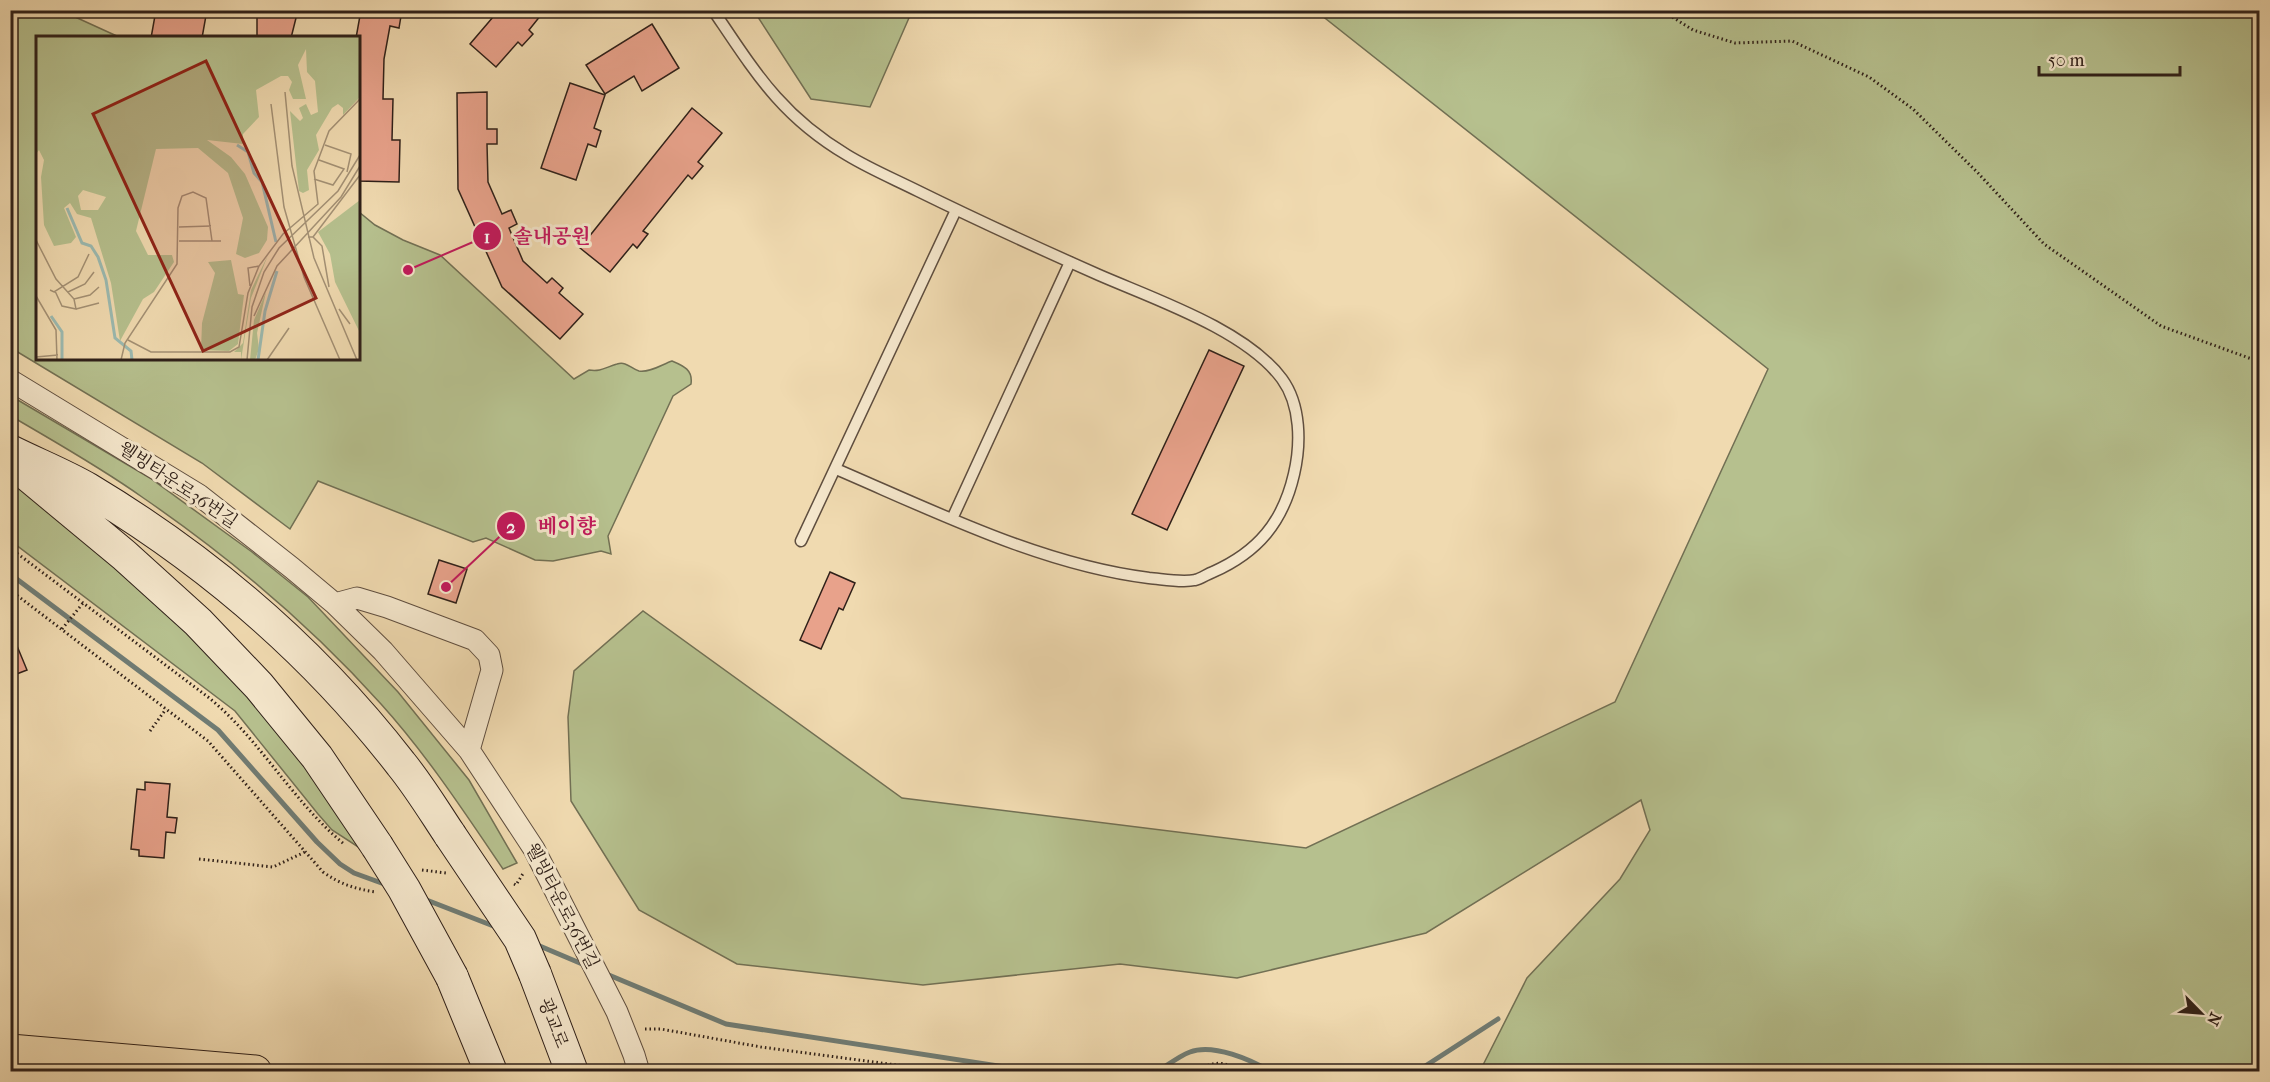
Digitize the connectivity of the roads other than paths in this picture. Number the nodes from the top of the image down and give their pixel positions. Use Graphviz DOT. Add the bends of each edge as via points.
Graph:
graph roads {
  1 [pos="713,10"];
  2 [pos="956,210"];
  3 [pos="1070,262"];
  4 [pos="10,380"];
  5 [pos="10,451"];
  6 [pos="10,461"];
  7 [pos="836,469"];
  8 [pos="952,519"];
  9 [pos="801,541"];
  10 [pos="335,604"];
  11 [pos="469,750"];
  12 [pos="10,1051"];
  13 [pos="255,1071"];
  14 [pos="491,1071"];
  15 [pos="572,1071"];
  16 [pos="639,1071"];
  1 -- 2 [label="lane" via="761,82 817,136 876,171"];
  2 -- 3 [label="lane"];
  2 -- 7 [label="lane"];
  3 -- 8 [label="lane"];
  3 -- 8 [label="lane" via="1218,328 1260,356 1282,379 1295,403 1298,453 1288,499 1268,533 1236,562 1193,581 1122,574 1076,563"];
  4 -- 10 [label="street, 웰빙타운로36번길" via="198,495"];
  5 -- 15 [label="main road, 광교로, bridge" via="86,488 168,541 251,605 327,678 401,764 520,939"];
  6 -- 14 [label="main road, bridge" via="198,622 259,686 317,757 404,889 452,977"];
  7 -- 8 [label="lane"];
  7 -- 9 [label="lane"];
  10 -- 11 [label="street, 웰빙타운로36번길" via="383,651"];
  10 -- 11 [label="street" via="357,598 387,607 475,640 489,655 492,670"];
  11 -- 16 [label="street, 웰빙타운로36번길" via="534,849 616,1012"];
  12 -- 13 [label="highway"];
}
